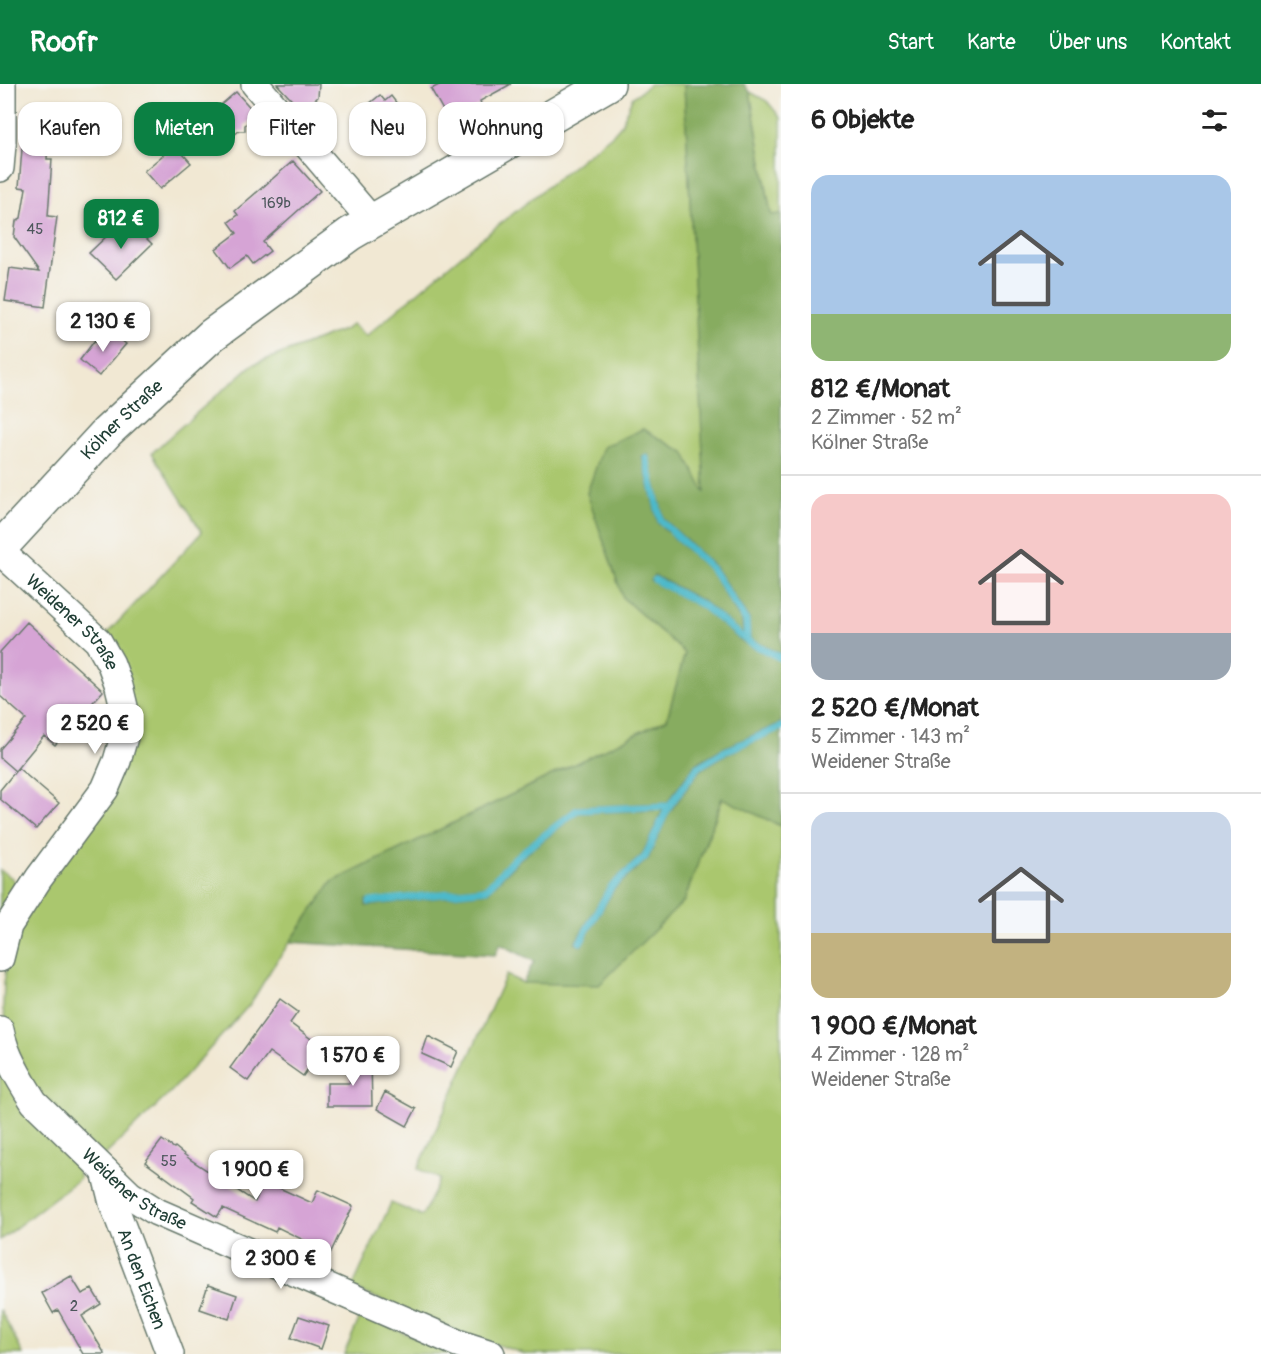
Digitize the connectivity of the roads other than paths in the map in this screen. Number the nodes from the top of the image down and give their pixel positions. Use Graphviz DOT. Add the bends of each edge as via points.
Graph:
graph roads {
  1 [pos="2,84"];
  2 [pos="255,84"];
  3 [pos="608,84"];
  4 [pos="1,152"];
  5 [pos="372,221"];
  6 [pos="0,550"];
  7 [pos="0,958"];
  8 [pos="0,1030"];
  9 [pos="104,1170"];
  10 [pos="170,1354"];
  11 [pos="491,1354"];
  1 -- 4 [label="street"];
  2 -- 5 [label="street"];
  3 -- 5 [label="main road, Kölner Straße"];
  5 -- 6 [label="main road, Kölner Straße" via="212,335 107,432"];
  6 -- 7 [label="street, Weidener Straße" via="98,641 111,664 124,711 124,737 105,789 8,926"];
  8 -- 9 [label="street, Weidener Straße" via="9,1058 34,1102"];
  9 -- 10 [label="street, An den Eichen"];
  9 -- 11 [label="street, Weidener Straße" via="130,1195 157,1212 457,1343"];
}
